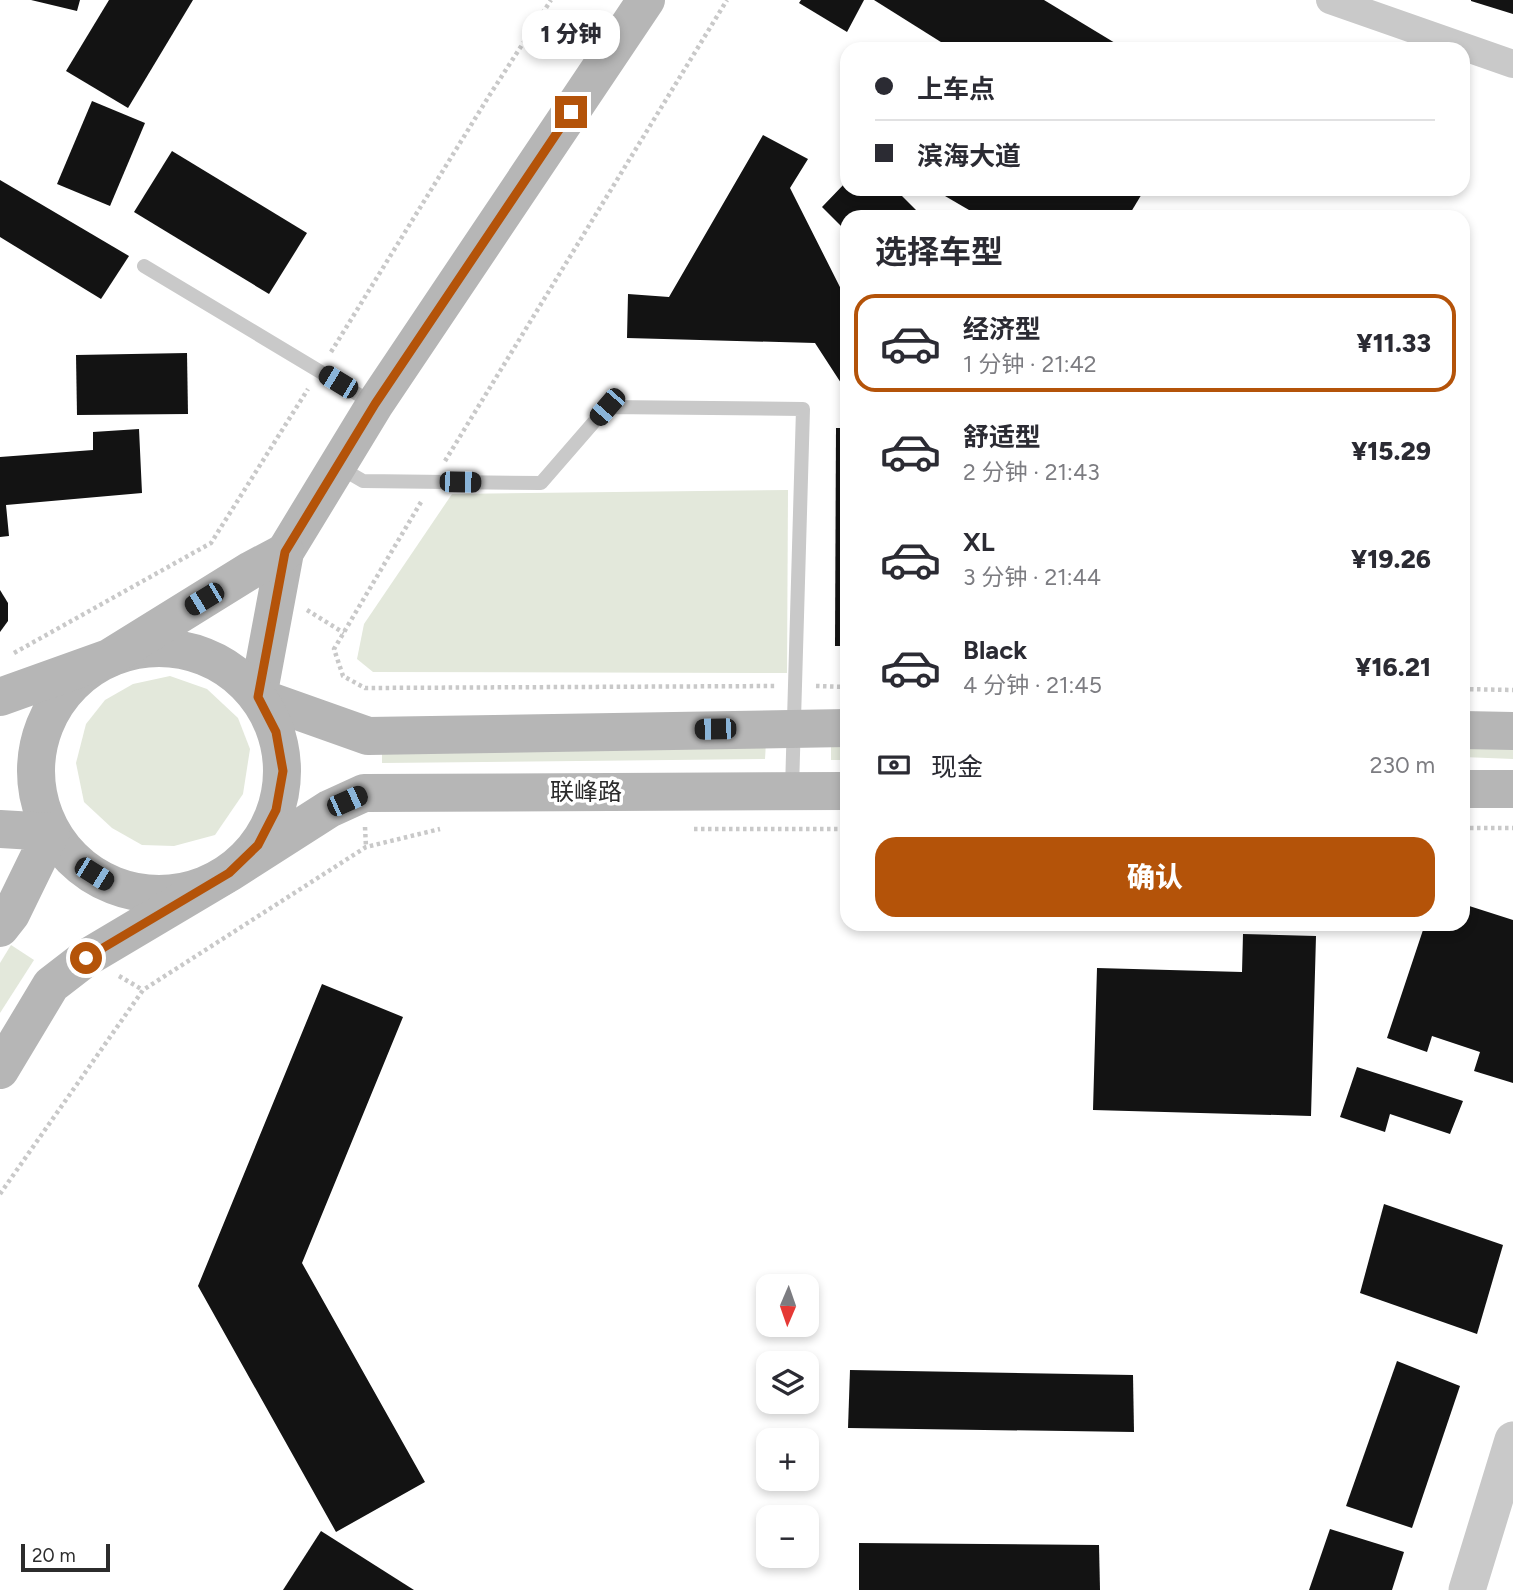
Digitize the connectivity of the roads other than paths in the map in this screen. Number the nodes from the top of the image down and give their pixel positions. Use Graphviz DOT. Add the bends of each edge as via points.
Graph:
graph roads {
  1 [pos="646,0"];
  2 [pos="1330,0"];
  3 [pos="1450,42"];
  4 [pos="1470,49"];
  5 [pos="1513,64"];
  6 [pos="144,266"];
  7 [pos="375,404"];
  8 [pos="337,466"];
  9 [pos="285,552"];
  10 [pos="108,658"];
  11 [pos="0,697"];
  12 [pos="258,697"];
  13 [pos="795,728"];
  14 [pos="840,728"];
  15 [pos="1470,730"];
  16 [pos="1513,731"];
  17 [pos="1470,789"];
  18 [pos="1513,789"];
  19 [pos="840,790"];
  20 [pos="792,791"];
  21 [pos="0,829"];
  22 [pos="51,832"];
  23 [pos="229,873"];
  24 [pos="0,928"];
  25 [pos="0,1070"];
  26 [pos="1510,1460"];
  27 [pos="1467,1590"];
  1 -- 7 [label="main road"];
  2 -- 3 [label="street"];
  4 -- 5 [label="street"];
  6 -- 7 [label="lane"];
  7 -- 8 [label="main road"];
  8 -- 9 [label="main road"];
  8 -- 13 [label="lane" via="363,481 541,483 607,407 803,409"];
  9 -- 10 [label="main road"];
  9 -- 12 [label="main road"];
  10 -- 11 [label="main road"];
  10 -- 12 [label="main road" via="149,648 190,652 228,668"];
  10 -- 22 [label="main road" via="74,681 49,713 36,753 37,794"];
  12 -- 13 [label="main road" via="368,736"];
  12 -- 23 [label="main road" via="276,732 283,771 276,810 258,845"];
  13 -- 14 [label="main road"];
  13 -- 20 [label="lane"];
  15 -- 16 [label="main road"];
  17 -- 18 [label="main road"];
  19 -- 20 [label="main road, 联峰路"];
  20 -- 23 [label="main road, 联峰路" via="364,793 329,809"];
  21 -- 22 [label="main road"];
  22 -- 23 [label="main road" via="77,864 112,885 152,894 192,890"];
  22 -- 24 [label="main road"];
  23 -- 25 [label="main road" via="86,958 51,985"];
  26 -- 27 [label="street"];
}
